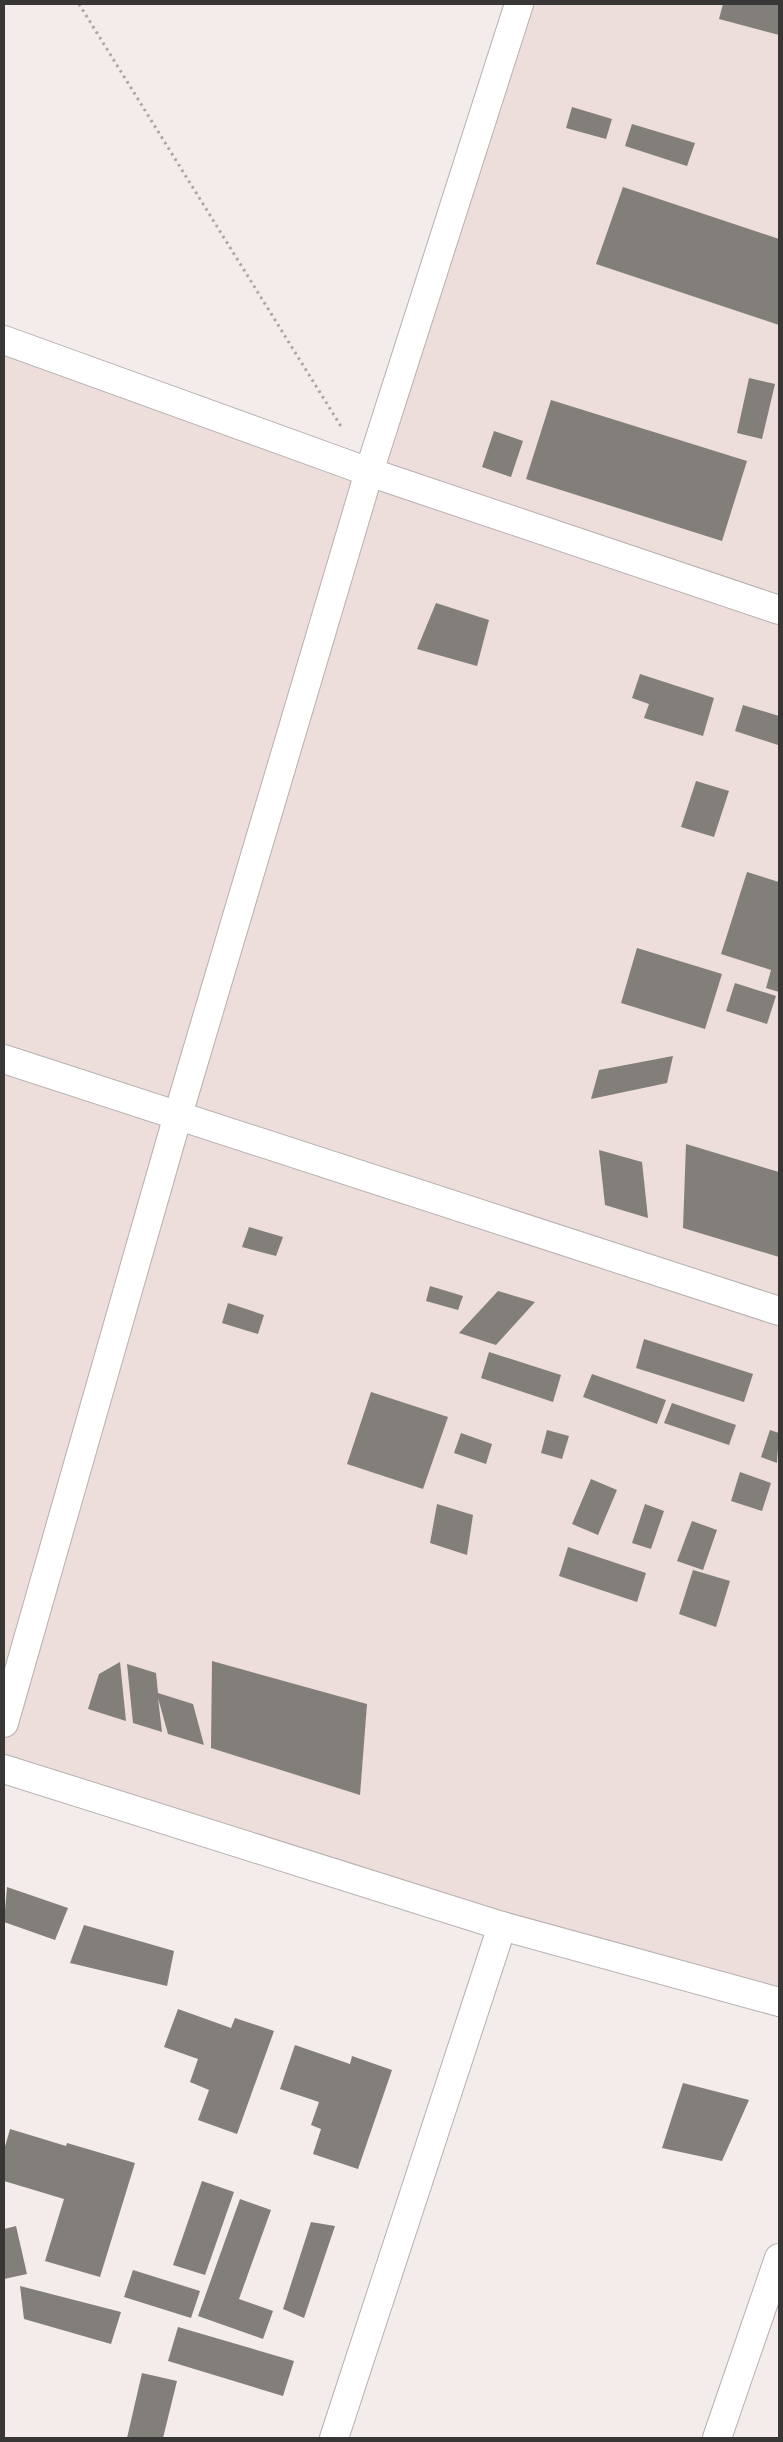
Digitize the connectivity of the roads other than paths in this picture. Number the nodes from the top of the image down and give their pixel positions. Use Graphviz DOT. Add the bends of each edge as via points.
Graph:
graph roads {
  1 [pos="519,4"];
  2 [pos="4,340"];
  3 [pos="369,472"];
  4 [pos="779,610"];
  5 [pos="4,1059"];
  6 [pos="178,1115"];
  7 [pos="779,1311"];
  8 [pos="4,1723"];
  9 [pos="4,1769"];
  10 [pos="502,1926"];
  11 [pos="779,2002"];
  12 [pos="779,2258"];
  13 [pos="334,2438"];
  14 [pos="717,2438"];
  1 -- 3 [label="street"];
  2 -- 3 [label="street"];
  3 -- 4 [label="street"];
  3 -- 6 [label="street"];
  5 -- 6 [label="street"];
  6 -- 7 [label="street"];
  6 -- 8 [label="street"];
  9 -- 10 [label="street"];
  10 -- 11 [label="street"];
  10 -- 13 [label="street"];
  12 -- 14 [label="street"];
}
